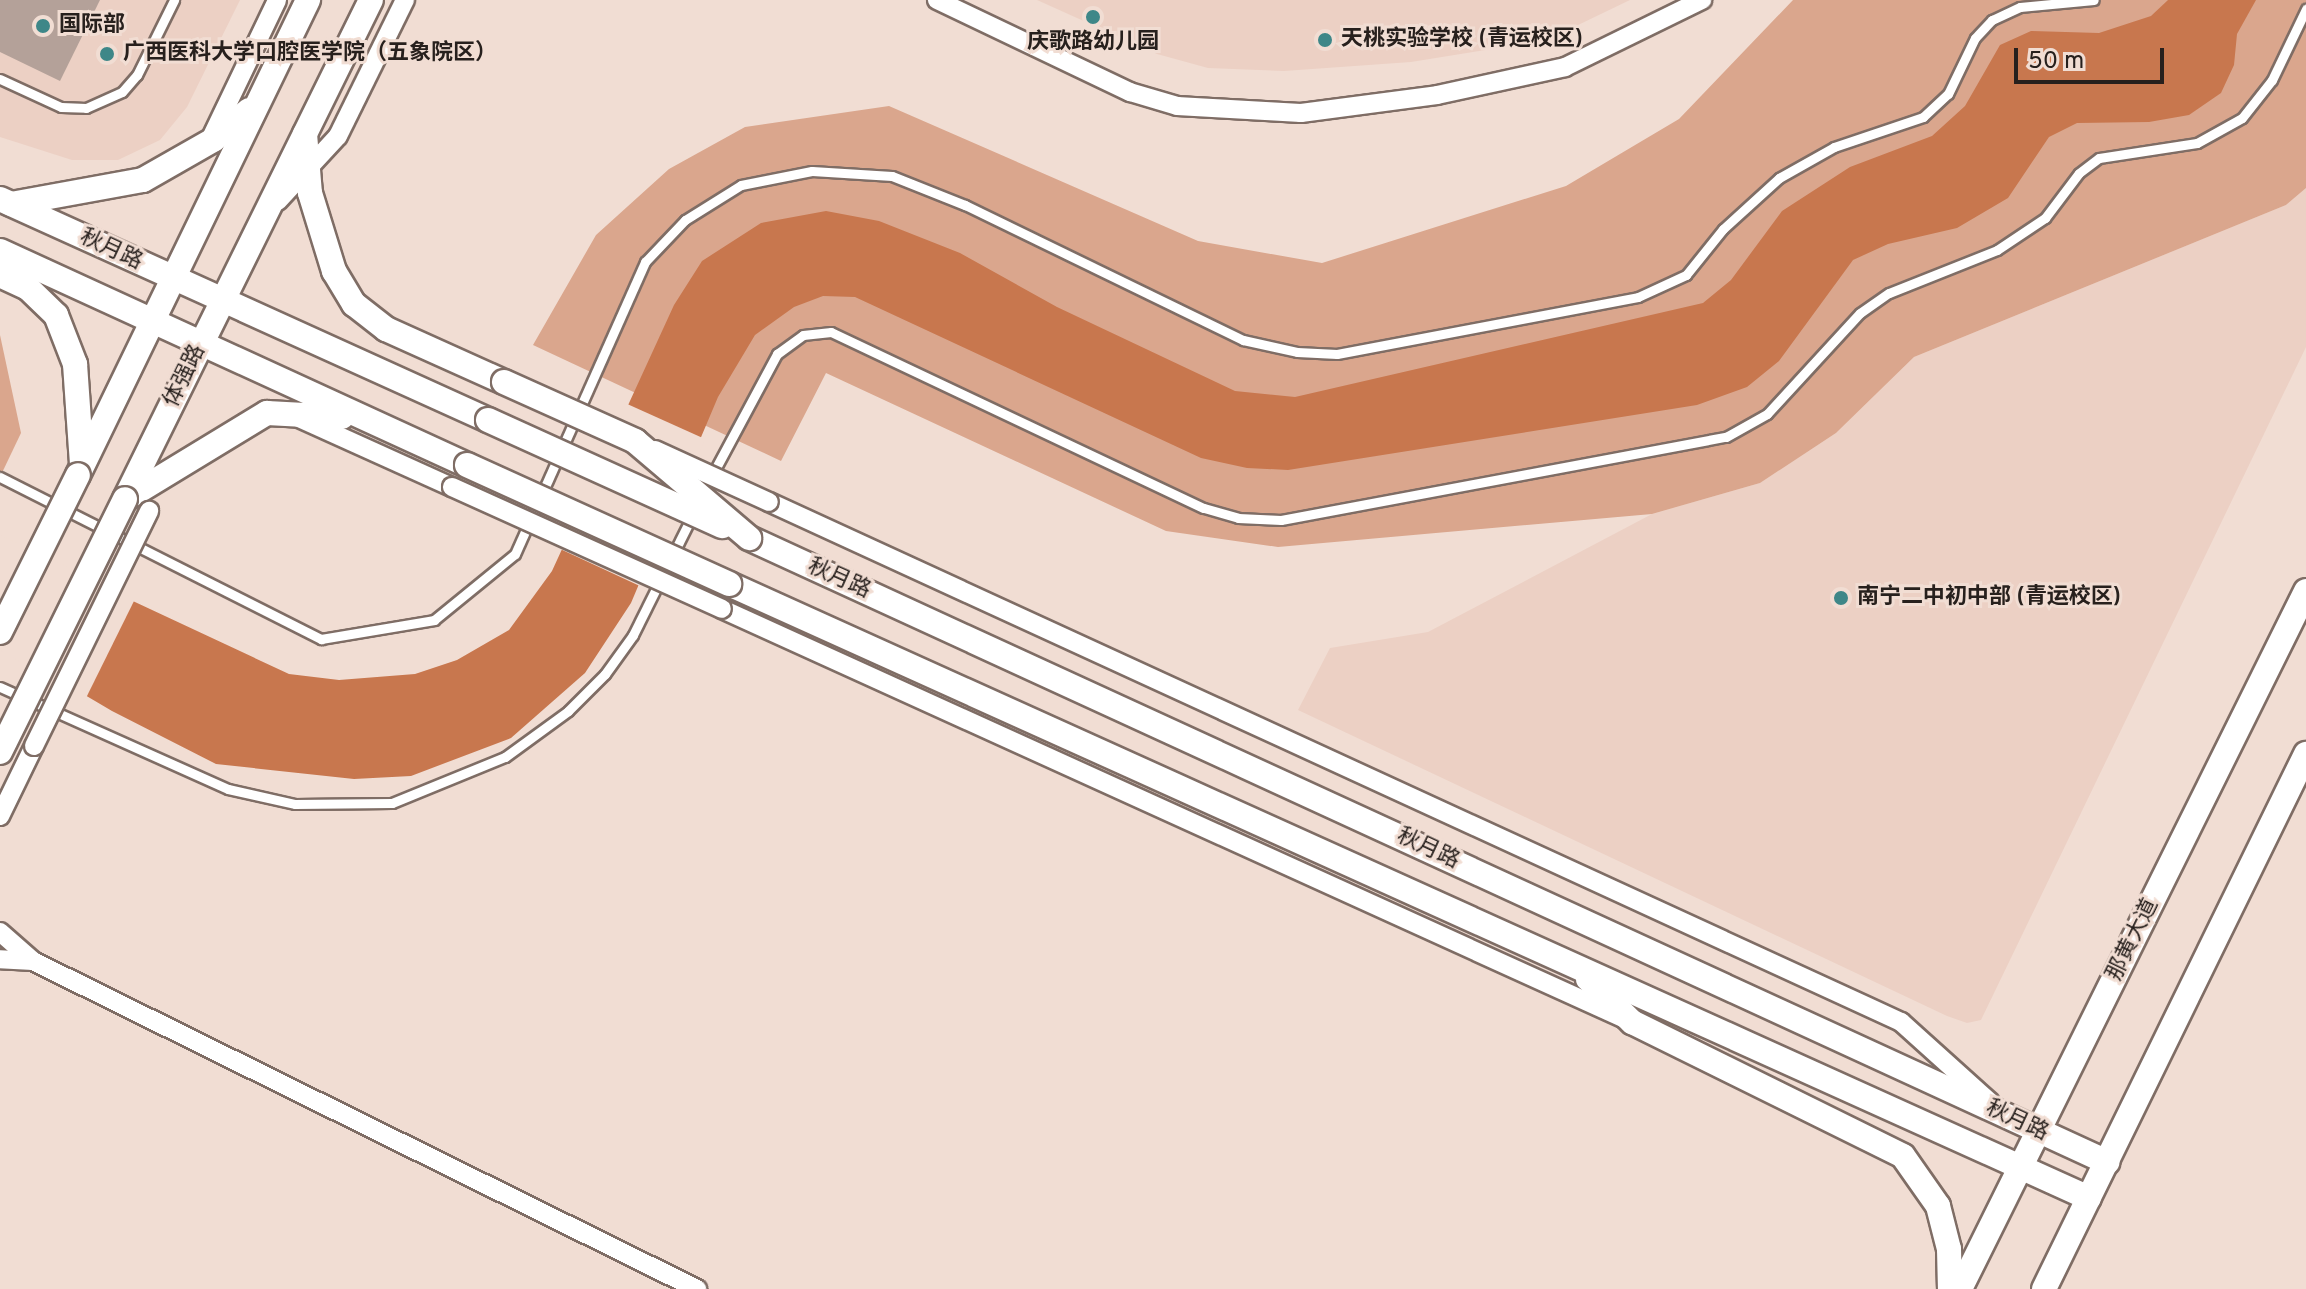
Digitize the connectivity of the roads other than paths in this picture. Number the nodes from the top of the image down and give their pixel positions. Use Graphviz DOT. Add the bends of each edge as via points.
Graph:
graph roads {
  1 [pos="174,0"];
  2 [pos="277,0"];
  3 [pos="308,0"];
  4 [pos="371,0"];
  5 [pos="405,0"];
  6 [pos="937,0"];
  7 [pos="1702,0"];
  8 [pos="2094,0"];
  9 [pos="2306,9"];
  10 [pos="0,79"];
  11 [pos="257,103"];
  12 [pos="305,134"];
  13 [pos="208,144"];
  14 [pos="307,170"];
  15 [pos="6,202"];
  16 [pos="263,218"];
  17 [pos="0,251"];
  18 [pos="0,275"];
  19 [pos="171,277"];
  20 [pos="223,301"];
  21 [pos="151,319"];
  22 [pos="202,343"];
  23 [pos="289,413"];
  24 [pos="373,421"];
  25 [pos="635,441"];
  26 [pos="169,471"];
  27 [pos="80,472"];
  28 [pos="0,477"];
  29 [pos="125,499"];
  30 [pos="749,538"];
  31 [pos="2306,591"];
  32 [pos="0,632"];
  33 [pos="0,687"];
  34 [pos="0,752"];
  35 [pos="2306,754"];
  36 [pos="0,816"];
  37 [pos="0,932"];
  38 [pos="0,959"];
  39 [pos="33,961"];
  40 [pos="1575,966"];
  41 [pos="1632,1022"];
  42 [pos="2003,1115"];
  43 [pos="2039,1131"];
  44 [pos="2107,1162"];
  45 [pos="2021,1167"];
  46 [pos="2089,1198"];
  47 [pos="697,1289"];
  48 [pos="1950,1289"];
  49 [pos="1960,1289"];
  50 [pos="2044,1289"];
  1 -- 10 [label="lane" via="137,75 122,92 86,108 61,107"];
  2 -- 13 [label="street"];
  3 -- 11 [label="main road"];
  4 -- 12 [label="main road, 体强路"];
  5 -- 14 [label="street" via="338,136"];
  6 -- 7 [label="street" via="1130,92 1177,106 1301,113 1437,95 1565,67"];
  8 -- 28 [label="lane" via="2020,7 1992,20 1975,38 1948,94 1923,117 1834,147 1779,178 1723,229 1686,275 1674,281 1638,297 1337,354 1243,340 965,205 892,176 812,171 741,185 685,220 645,262 515,554 434,620 321,639"];
  9 -- 33 [label="lane" via="2272,80 2242,118 2197,143 2099,158 2079,173 2045,218 1997,250 1889,293 1860,313 1767,414 1726,437 1281,520 1238,518 1204,508 831,332 803,335 770,367 731,434 654,597 605,674 521,748 479,770 392,803 295,804 228,789"];
  11 -- 13 [label="main road"];
  11 -- 19 [label="main road"];
  12 -- 14 [label="main road"];
  12 -- 16 [label="main road, 体强路"];
  13 -- 15 [label="main road" via="143,180"];
  14 -- 16 [label="street"];
  14 -- 25 [label="main road, bridge" via="334,271 354,304 386,329"];
  15 -- 19 [label="main road, 秋月路"];
  16 -- 20 [label="main road, 体强路"];
  17 -- 21 [label="main road"];
  18 -- 27 [label="main road" via="28,288 56,315 75,364"];
  19 -- 20 [label="main road, 秋月路"];
  19 -- 21 [label="main road"];
  20 -- 22 [label="main road, 体强路"];
  20 -- 30 [label="main road, 秋月路, bridge"];
  21 -- 22 [label="main road"];
  21 -- 27 [label="main road"];
  22 -- 24 [label="main road, 秋月路"];
  22 -- 29 [label="main road, 体强路"];
  23 -- 24 [label="main road"];
  23 -- 26 [label="main road" via="267,413"];
  23 -- 41 [label="street, bridge"];
  24 -- 40 [label="main road, 秋月路, bridge"];
  25 -- 30 [label="main road, bridge"];
  25 -- 42 [label="street, bridge" via="1901,1022"];
  26 -- 29 [label="main road"];
  26 -- 36 [label="street, bridge"];
  27 -- 32 [label="main road, bridge"];
  29 -- 34 [label="main road, 体强路, bridge"];
  30 -- 42 [label="main road, 秋月路"];
  31 -- 43 [label="main road, 那黄大道"];
  35 -- 44 [label="main road"];
  37 -- 39 [label="street"];
  38 -- 39 [label="street"];
  39 -- 47 [label="street"];
  40 -- 41 [label="main road"];
  40 -- 45 [label="main road, 秋月路"];
  41 -- 48 [label="main road" via="1903,1156 1938,1206 1949,1249"];
  42 -- 43 [label="main road, 秋月路"];
  43 -- 44 [label="main road, 秋月路"];
  43 -- 45 [label="main road, 那黄大道"];
  44 -- 46 [label="main road"];
  45 -- 46 [label="main road, 秋月路"];
  45 -- 49 [label="main road, 那黄大道"];
  46 -- 50 [label="main road"];
}
